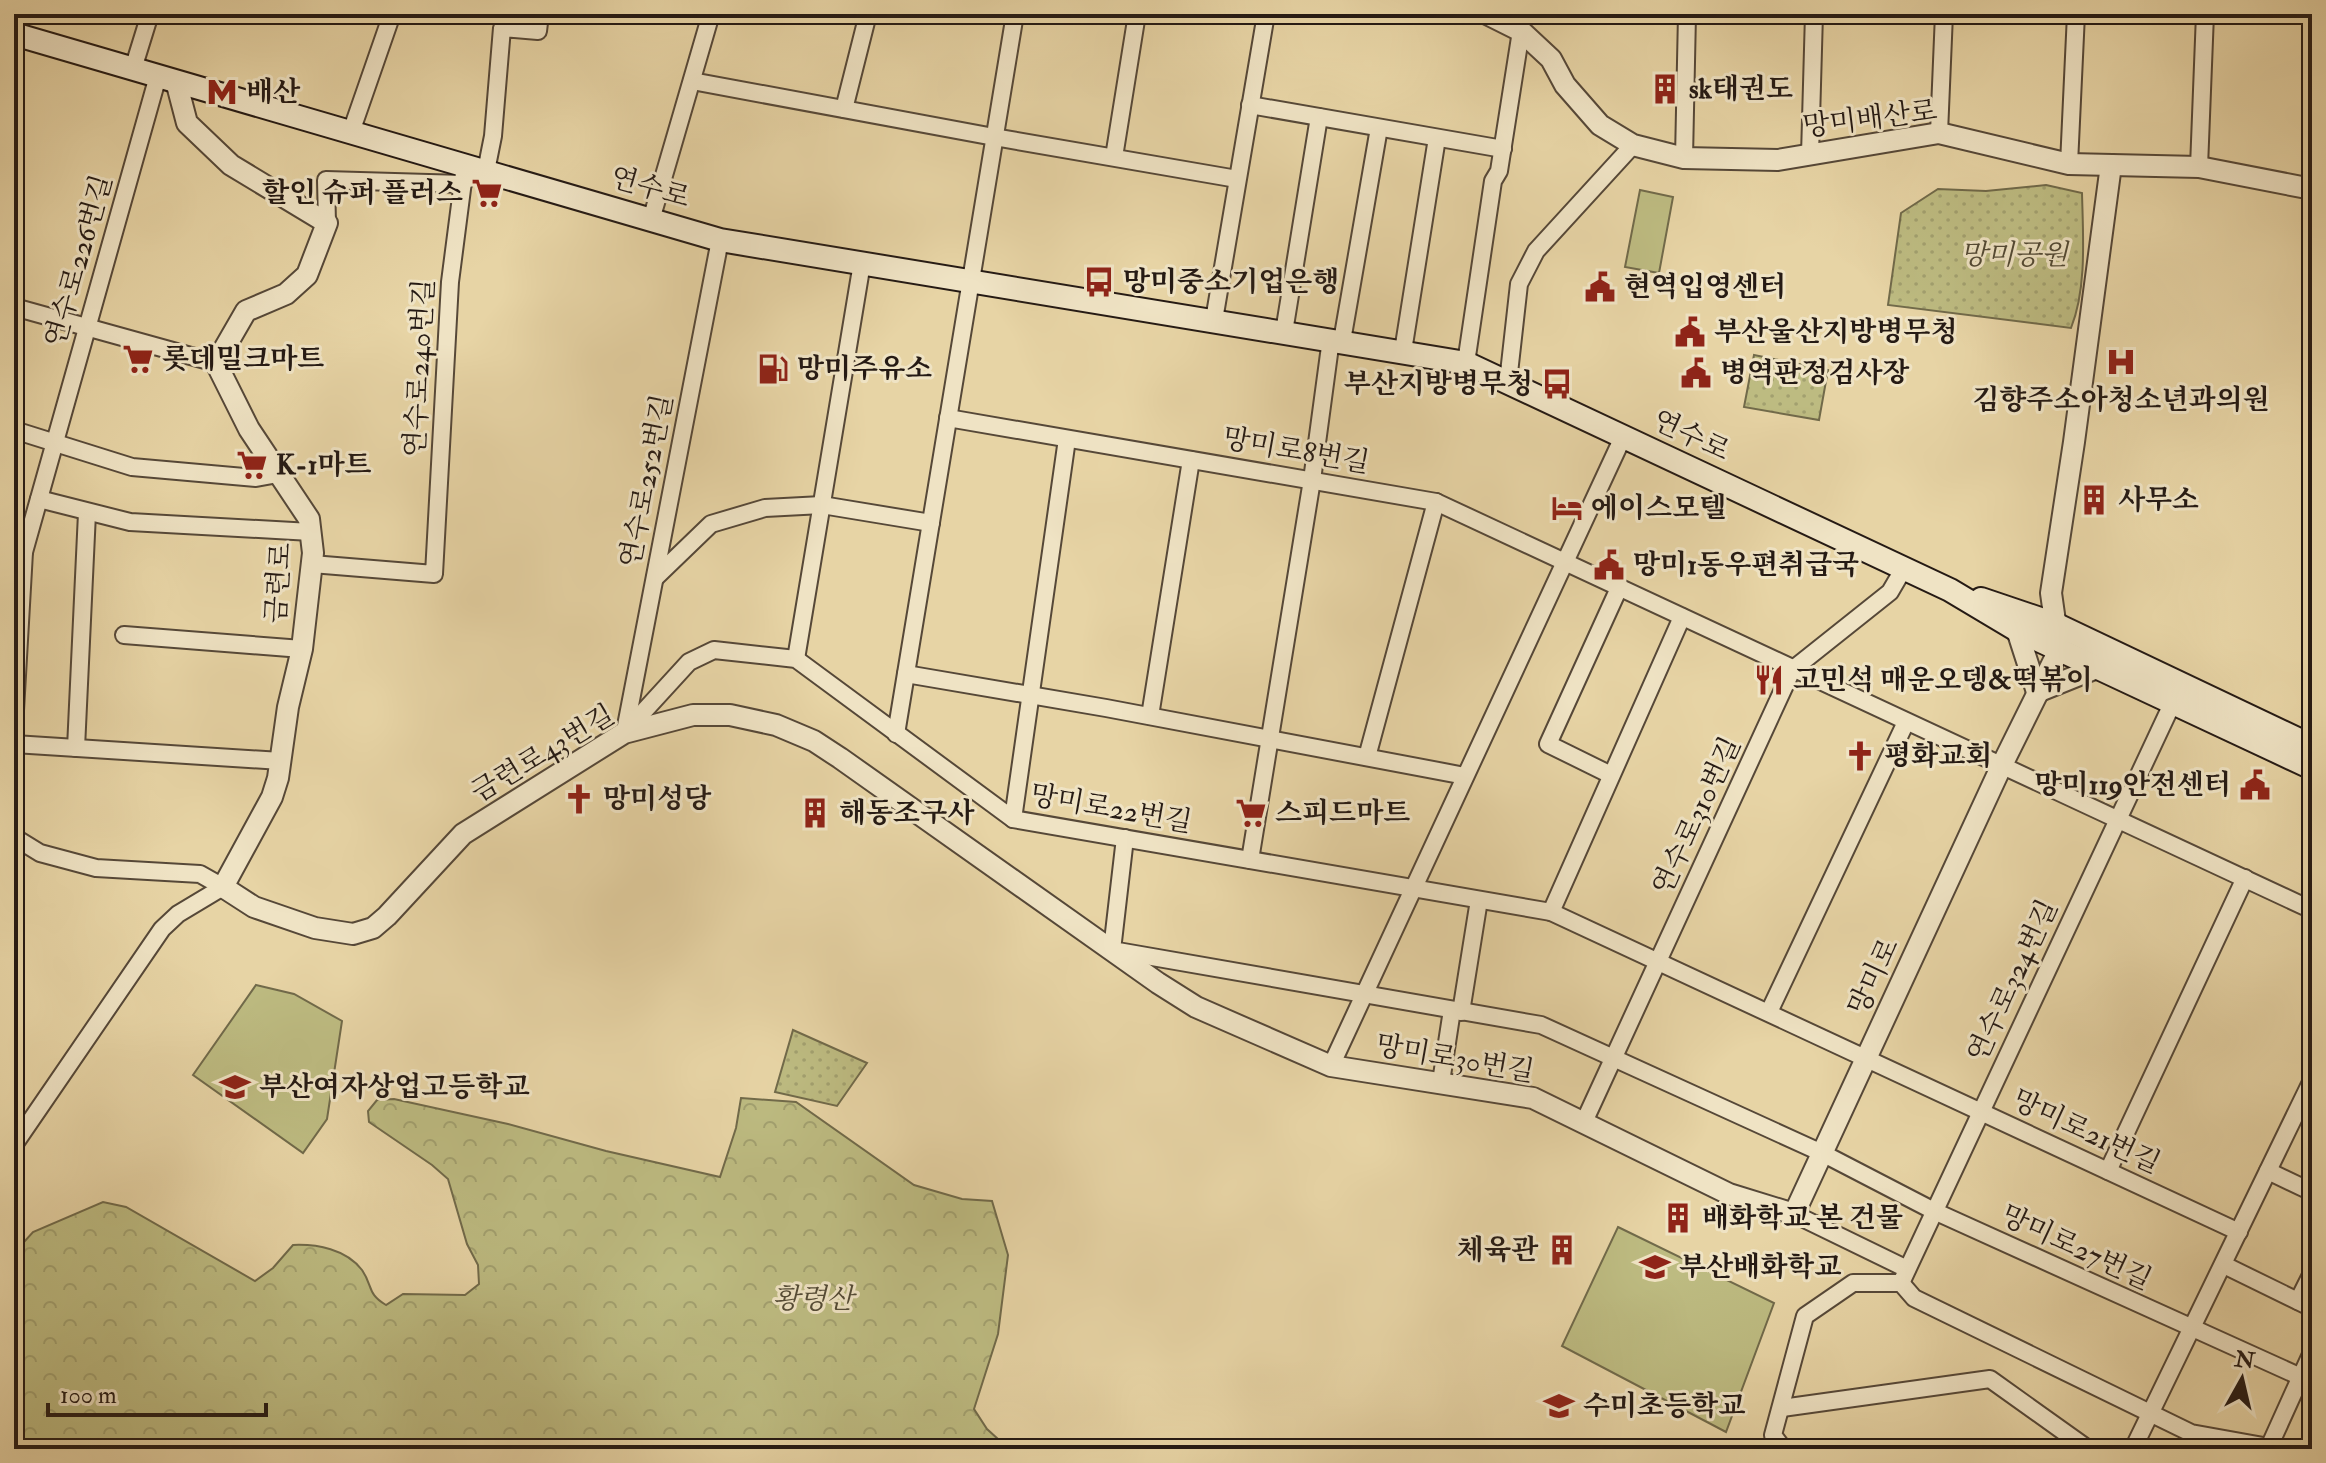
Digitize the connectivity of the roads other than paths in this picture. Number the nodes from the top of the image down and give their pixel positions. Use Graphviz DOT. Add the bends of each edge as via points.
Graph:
graph roads {
  1 [pos="150,14"];
  2 [pos="392,14"];
  3 [pos="540,14"];
  4 [pos="711,14"];
  5 [pos="868,14"];
  6 [pos="1015,14"];
  7 [pos="1137,14"];
  8 [pos="1266,14"];
  9 [pos="1487,14"];
  10 [pos="1687,14"];
  11 [pos="1814,14"];
  12 [pos="1944,14"];
  13 [pos="2076,14"];
  14 [pos="2205,14"];
  15 [pos="502,21"];
  16 [pos="1521,31"];
  17 [pos="14,34"];
  18 [pos="133,69"];
  19 [pos="167,79"];
  20 [pos="692,81"];
  21 [pos="1250,105"];
  22 [pos="844,109"];
  23 [pos="1319,117"];
  24 [pos="1379,128"];
  25 [pos="351,132"];
  26 [pos="1939,133"];
  27 [pos="994,137"];
  28 [pos="1437,138"];
  29 [pos="1633,145"];
  30 [pos="1503,149"];
  31 [pos="1810,155"];
  32 [pos="1114,157"];
  33 [pos="1684,158"];
  34 [pos="2069,164"];
  35 [pos="2111,165"];
  36 [pos="2199,167"];
  37 [pos="471,174"];
  38 [pos="1237,179"];
  39 [pos="2312,189"];
  40 [pos="651,220"];
  41 [pos="327,223"];
  42 [pos="720,240"];
  43 [pos="862,263"];
  44 [pos="971,281"];
  45 [pos="14,307"];
  46 [pos="1214,320"];
  47 [pos="88,327"];
  48 [pos="1284,332"];
  49 [pos="1336,340"];
  50 [pos="1403,351"];
  51 [pos="216,363"];
  52 [pos="1466,363"];
  53 [pos="1508,382"];
  54 [pos="948,418"];
  55 [pos="14,430"];
  56 [pos="1623,437"];
  57 [pos="1067,439"];
  58 [pos="55,441"];
  59 [pos="1191,460"];
  60 [pos="278,474"];
  61 [pos="1312,480"];
  62 [pos="39,499"];
  63 [pos="1436,502"];
  64 [pos="822,505"];
  65 [pos="87,513"];
  66 [pos="931,523"];
  67 [pos="311,532"];
  68 [pos="19,551"];
  69 [pos="1564,562"];
  70 [pos="312,564"];
  71 [pos="1904,568"];
  72 [pos="654,579"];
  73 [pos="1619,588"];
  74 [pos="1950,590"];
  75 [pos="1682,617"];
  76 [pos="2055,624"];
  77 [pos="2017,630"];
  78 [pos="124,635"];
  79 [pos="302,649"];
  80 [pos="2059,650"];
  81 [pos="796,659"];
  82 [pos="2099,667"];
  83 [pos="1792,670"];
  84 [pos="906,674"];
  85 [pos="2037,692"];
  86 [pos="1030,695"];
  87 [pos="2173,702"];
  88 [pos="1150,716"];
  89 [pos="1906,722"];
  90 [pos="14,728"];
  91 [pos="624,733"];
  92 [pos="896,734"];
  93 [pos="1270,739"];
  94 [pos="14,744"];
  95 [pos="2312,746"];
  96 [pos="76,748"];
  97 [pos="1367,757"];
  98 [pos="281,761"];
  99 [pos="2001,767"];
  100 [pos="2312,768"];
  101 [pos="1611,775"];
  102 [pos="1465,776"];
  103 [pos="1013,819"];
  104 [pos="2118,820"];
  105 [pos="14,837"];
  106 [pos="1125,838"];
  107 [pos="1250,860"];
  108 [pos="2245,878"];
  109 [pos="223,887"];
  110 [pos="1413,889"];
  111 [pos="1479,900"];
  112 [pos="2312,910"];
  113 [pos="1551,912"];
  114 [pos="1112,950"];
  115 [pos="1659,962"];
  116 [pos="1363,995"];
  117 [pos="1456,1011"];
  118 [pos="1769,1012"];
  119 [pos="1614,1057"];
  120 [pos="1868,1057"];
  121 [pos="1331,1066"];
  122 [pos="2312,1080"];
  123 [pos="1441,1082"];
  124 [pos="1981,1111"];
  125 [pos="1584,1122"];
  126 [pos="14,1145"];
  127 [pos="1822,1153"];
  128 [pos="2108,1171"];
  129 [pos="2268,1171"];
  130 [pos="2312,1192"];
  131 [pos="1934,1211"];
  132 [pos="1794,1214"];
  133 [pos="2239,1232"];
  134 [pos="2224,1265"];
  135 [pos="2312,1273"];
  136 [pos="1904,1276"];
  137 [pos="2305,1305"];
  138 [pos="2192,1330"];
  139 [pos="2312,1352"];
  140 [pos="2306,1380"];
  141 [pos="1782,1408"];
  142 [pos="2150,1415"];
  143 [pos="2236,1446"];
  144 [pos="1788,1449"];
  145 [pos="2088,1449"];
  146 [pos="2133,1449"];
  1 -- 18 [label="street"];
  2 -- 25 [label="street"];
  3 -- 15 [label="street" via="538,31"];
  4 -- 20 [label="street"];
  5 -- 22 [label="street"];
  6 -- 27 [label="street"];
  7 -- 32 [label="street"];
  8 -- 21 [label="street"];
  9 -- 16 [label="street, 망미배산로"];
  10 -- 33 [label="street"];
  11 -- 31 [label="street"];
  12 -- 26 [label="street"];
  13 -- 34 [label="street"];
  14 -- 36 [label="street"];
  15 -- 37 [label="street, 연수로240번길" via="493,136"];
  16 -- 29 [label="street, 망미배산로" via="1551,59 1565,85 1600,125"];
  16 -- 30 [label="street"];
  17 -- 18 [label="main road, 연수로"];
  18 -- 19 [label="main road, 연수로"];
  19 -- 25 [label="main road, 연수로"];
  19 -- 41 [label="street" via="187,123 231,165"];
  19 -- 47 [label="street, 연수로226번길"];
  20 -- 22 [label="street"];
  20 -- 40 [label="street"];
  21 -- 23 [label="street"];
  21 -- 38 [label="street"];
  22 -- 27 [label="street"];
  23 -- 24 [label="street"];
  23 -- 48 [label="street"];
  24 -- 28 [label="street"];
  24 -- 49 [label="street"];
  25 -- 37 [label="main road, 연수로"];
  26 -- 31 [label="street, 망미배산로"];
  26 -- 34 [label="street, 망미배산로"];
  27 -- 32 [label="street"];
  27 -- 44 [label="street"];
  28 -- 30 [label="street"];
  28 -- 50 [label="street"];
  29 -- 33 [label="street, 망미배산로"];
  29 -- 53 [label="street" via="1536,251 1519,284"];
  30 -- 52 [label="street" via="1493,181"];
  31 -- 33 [label="street, 망미배산로" via="1778,160"];
  32 -- 38 [label="street"];
  34 -- 35 [label="street, 망미배산로"];
  35 -- 36 [label="street, 망미배산로"];
  35 -- 76 [label="street" via="2051,593"];
  36 -- 39 [label="street, 망미배산로"];
  37 -- 40 [label="main road, 연수로"];
  37 -- 41 [label="street" via="326,180"];
  37 -- 70 [label="street, 연수로240번길" via="450,282 434,574"];
  38 -- 46 [label="street"];
  40 -- 42 [label="main road, 연수로"];
  41 -- 51 [label="street" via="307,275 286,294 246,311"];
  42 -- 43 [label="main road, 연수로"];
  42 -- 72 [label="street, 연수로252번길"];
  43 -- 44 [label="main road, 연수로"];
  43 -- 64 [label="street"];
  44 -- 46 [label="main road, 연수로"];
  44 -- 54 [label="street"];
  45 -- 47 [label="street"];
  46 -- 48 [label="main road, 연수로"];
  47 -- 51 [label="street"];
  47 -- 58 [label="street, 연수로226번길"];
  48 -- 49 [label="main road, 연수로"];
  49 -- 50 [label="main road, 연수로"];
  49 -- 61 [label="street"];
  50 -- 52 [label="main road, 연수로"];
  51 -- 60 [label="street, 금련로"];
  52 -- 53 [label="main road, 연수로"];
  53 -- 56 [label="main road, 연수로"];
  54 -- 57 [label="street, 망미로8번길"];
  54 -- 66 [label="street"];
  55 -- 58 [label="street"];
  56 -- 69 [label="street"];
  56 -- 71 [label="main road, 연수로"];
  57 -- 59 [label="street, 망미로8번길"];
  57 -- 86 [label="street"];
  58 -- 60 [label="street" via="132,467 256,478"];
  58 -- 62 [label="street, 연수로226번길"];
  59 -- 61 [label="street, 망미로8번길"];
  59 -- 88 [label="street"];
  60 -- 67 [label="street, 금련로" via="309,519"];
  61 -- 63 [label="street, 망미로8번길"];
  61 -- 93 [label="street"];
  62 -- 65 [label="street"];
  62 -- 68 [label="street, 연수로226번길"];
  63 -- 69 [label="street, 망미로8번길"];
  63 -- 97 [label="street"];
  64 -- 66 [label="street"];
  64 -- 72 [label="street" via="765,508 711,524"];
  64 -- 81 [label="street"];
  65 -- 67 [label="street" via="130,522"];
  65 -- 96 [label="street"];
  66 -- 84 [label="street"];
  67 -- 70 [label="street, 금련로"];
  68 -- 90 [label="street, 연수로226번길"];
  69 -- 73 [label="street, 망미로8번길"];
  69 -- 102 [label="street"];
  70 -- 79 [label="street, 금련로"];
  71 -- 74 [label="main road, 연수로"];
  71 -- 83 [label="street, 연수로310번길" via="1890,592"];
  72 -- 91 [label="street, 연수로252번길"];
  73 -- 75 [label="street, 망미로8번길"];
  73 -- 101 [label="street" via="1548,744"];
  74 -- 76 [label="main road, 연수로"];
  74 -- 77 [label="main road, 연수로"];
  75 -- 83 [label="street, 망미로8번길"];
  75 -- 101 [label="street"];
  76 -- 80 [label="street"];
  76 -- 95 [label="main road, 연수로"];
  77 -- 80 [label="main road, 연수로"];
  77 -- 85 [label="street"];
  78 -- 79 [label="street"];
  79 -- 98 [label="street, 금련로"];
  80 -- 82 [label="main road, 연수로"];
  80 -- 85 [label="street, 망미로"];
  81 -- 91 [label="street" via="714,650 689,662"];
  81 -- 92 [label="street, 망미로22번길"];
  82 -- 85 [label="street"];
  82 -- 87 [label="main road, 연수로"];
  83 -- 89 [label="street, 망미로8번길"];
  83 -- 115 [label="street, 연수로310번길"];
  84 -- 86 [label="street"];
  84 -- 92 [label="street"];
  85 -- 99 [label="street, 망미로"];
  86 -- 88 [label="street"];
  86 -- 103 [label="street"];
  87 -- 100 [label="main road, 연수로"];
  87 -- 104 [label="street, 연수로324번길"];
  88 -- 93 [label="street"];
  89 -- 99 [label="street, 망미로8번길"];
  89 -- 118 [label="street"];
  91 -- 109 [label="street, 금련로43번길" via="463,834 373,928 353,934 315,928 254,907"];
  91 -- 114 [label="street, 금련로43번길" via="693,715 730,715 776,725 814,741"];
  92 -- 103 [label="street, 망미로22번길"];
  93 -- 97 [label="street"];
  93 -- 107 [label="street"];
  94 -- 96 [label="street"];
  96 -- 98 [label="street"];
  97 -- 102 [label="street"];
  98 -- 109 [label="street, 금련로" via="272,797"];
  99 -- 104 [label="street, 망미로8번길"];
  99 -- 120 [label="street, 망미로"];
  101 -- 113 [label="street"];
  102 -- 110 [label="street"];
  103 -- 106 [label="street, 망미로22번길"];
  104 -- 108 [label="street, 망미로8번길"];
  104 -- 124 [label="street, 연수로324번길"];
  105 -- 109 [label="street" via="40,853 96,868 200,874"];
  106 -- 107 [label="street, 망미로22번길"];
  106 -- 114 [label="street"];
  107 -- 110 [label="street, 망미로22번길"];
  108 -- 112 [label="street, 망미로8번길"];
  108 -- 128 [label="street"];
  109 -- 126 [label="street" via="162,929"];
  110 -- 111 [label="street, 망미로22번길"];
  110 -- 116 [label="street"];
  111 -- 113 [label="street, 망미로22번길"];
  111 -- 117 [label="street"];
  113 -- 115 [label="street, 망미로22번길"];
  114 -- 116 [label="street, 망미로27번길"];
  114 -- 121 [label="street, 망미로30번길" via="1196,1007"];
  115 -- 118 [label="street, 망미로22번길"];
  115 -- 119 [label="street, 연수로310번길"];
  116 -- 117 [label="street, 망미로27번길"];
  116 -- 121 [label="street"];
  117 -- 119 [label="street, 망미로27번길" via="1541,1025"];
  117 -- 123 [label="street"];
  118 -- 120 [label="street, 망미로22번길"];
  119 -- 125 [label="street, 연수로310번길"];
  119 -- 127 [label="street, 망미로27번길"];
  120 -- 124 [label="street, 망미로21번길"];
  120 -- 127 [label="street, 망미로"];
  121 -- 123 [label="street, 망미로30번길"];
  122 -- 129 [label="street"];
  123 -- 125 [label="street, 망미로30번길" via="1533,1098"];
  124 -- 128 [label="street, 망미로21번길"];
  124 -- 131 [label="street, 연수로324번길"];
  125 -- 132 [label="street, 망미로30번길" via="1729,1194"];
  127 -- 131 [label="street, 망미로27번길"];
  127 -- 132 [label="street, 망미로"];
  128 -- 133 [label="street, 망미로21번길"];
  129 -- 130 [label="street"];
  129 -- 133 [label="street"];
  131 -- 136 [label="street, 연수로324번길"];
  131 -- 138 [label="street, 망미로27번길"];
  132 -- 136 [label="street"];
  133 -- 134 [label="street"];
  134 -- 137 [label="street"];
  134 -- 138 [label="street"];
  135 -- 137 [label="street"];
  136 -- 141 [label="street" via="1853,1283 1805,1316"];
  136 -- 142 [label="street" via="1914,1298"];
  138 -- 140 [label="street, 망미로27번길"];
  138 -- 142 [label="street"];
  139 -- 140 [label="street"];
  140 -- 143 [label="street" via="2269,1447"];
  141 -- 144 [label="street" via="1773,1435"];
  141 -- 145 [label="street" via="1990,1379"];
  142 -- 143 [label="street"];
  142 -- 146 [label="street"];
}
